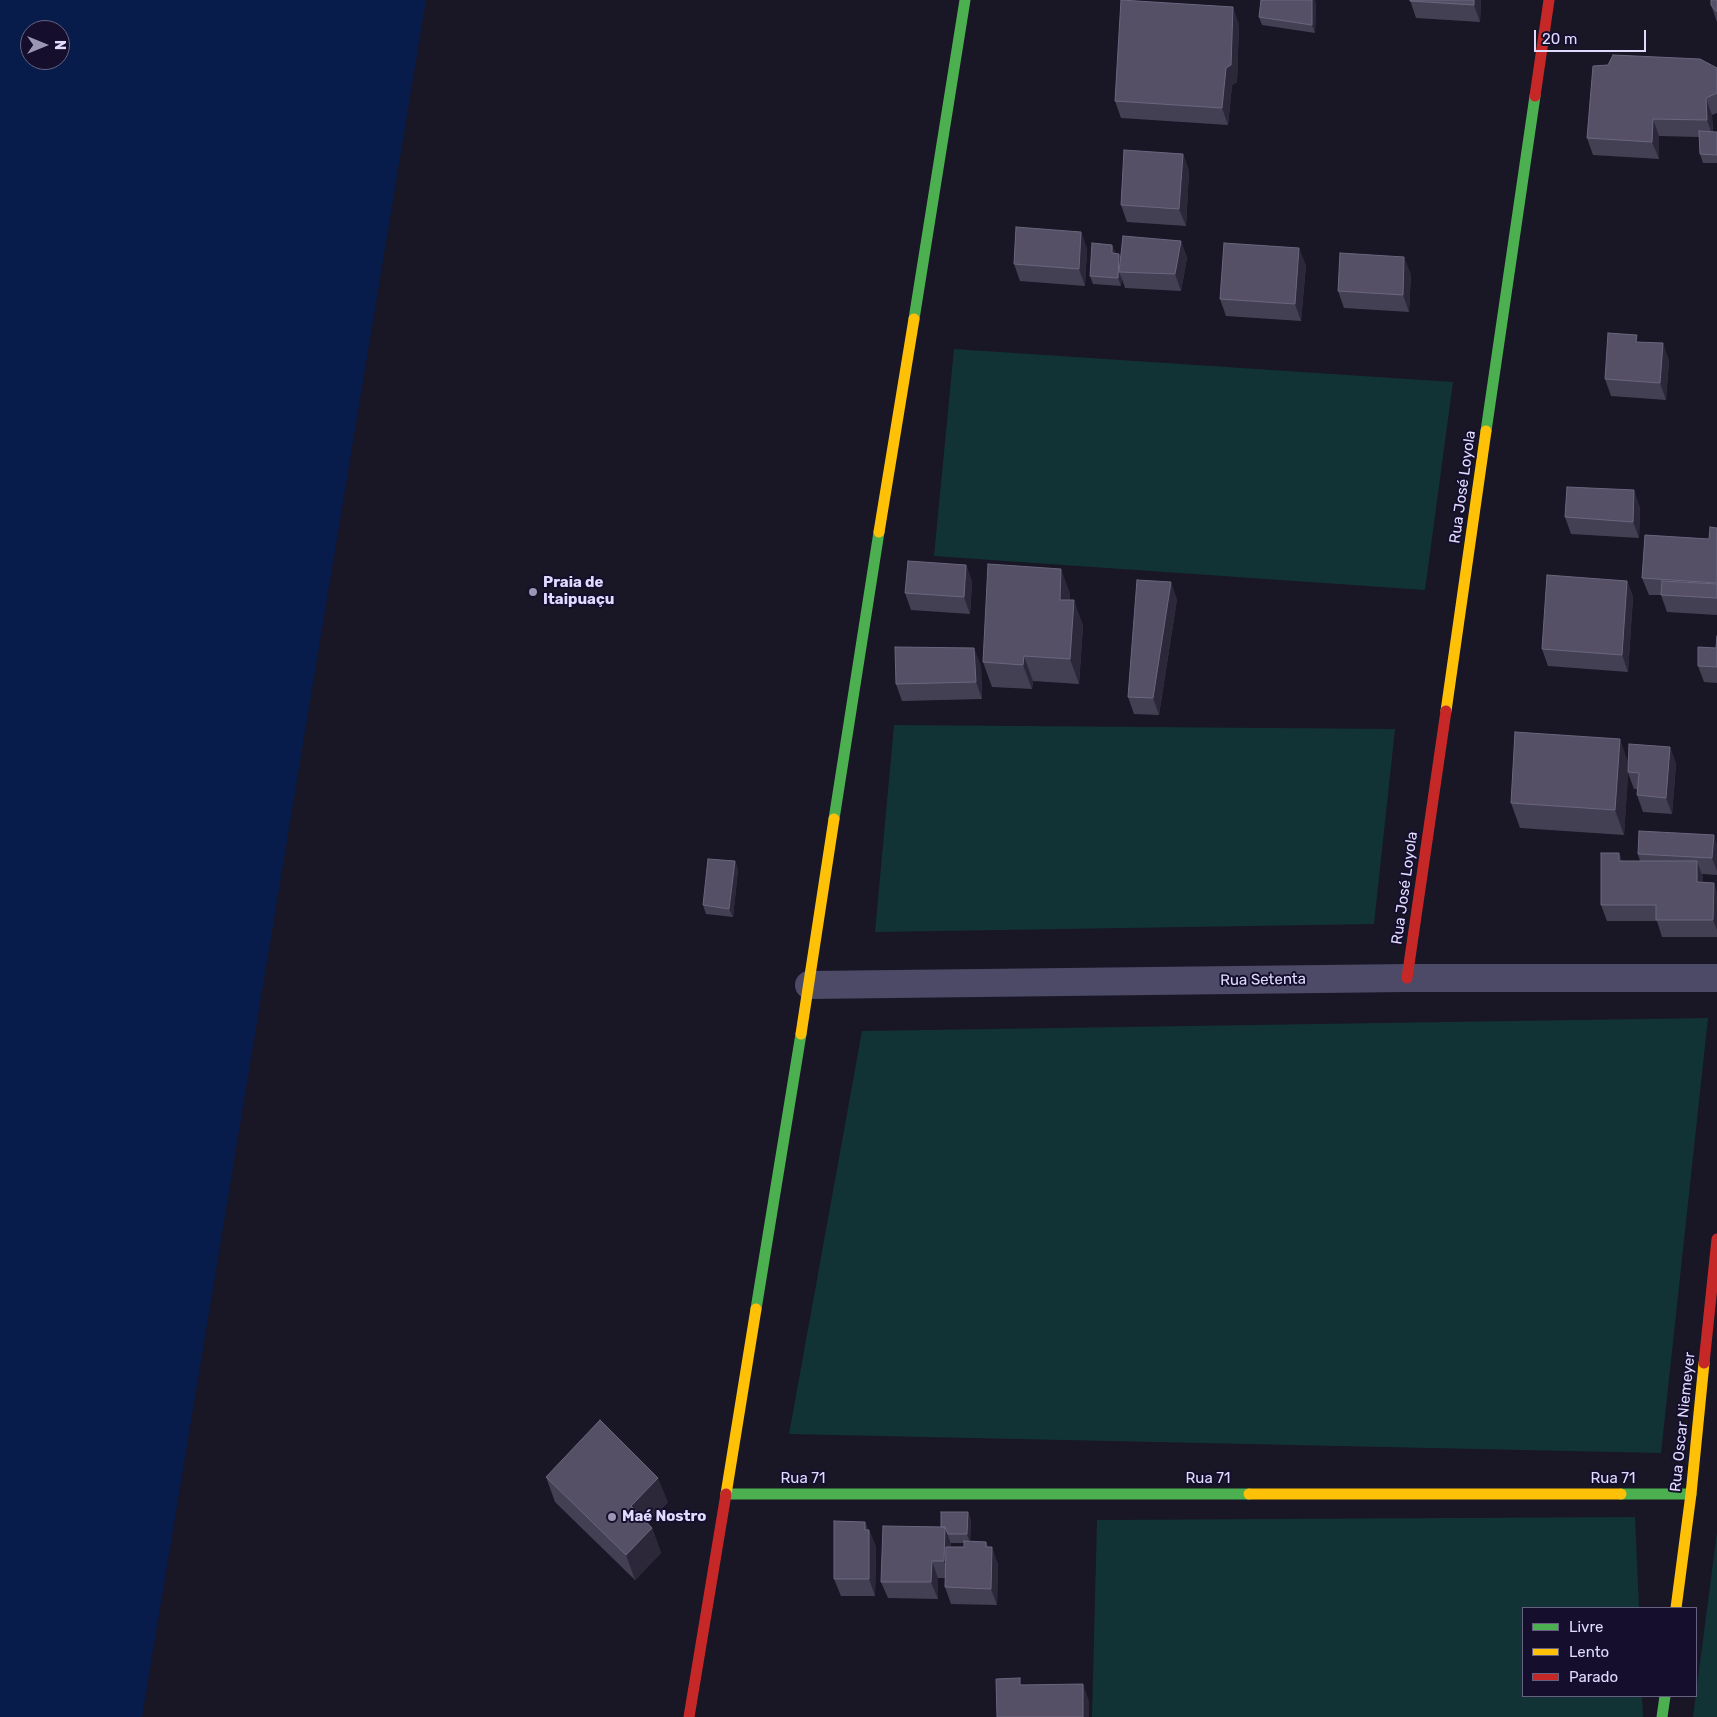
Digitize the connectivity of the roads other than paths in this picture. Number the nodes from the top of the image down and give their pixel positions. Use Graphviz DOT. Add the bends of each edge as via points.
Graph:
graph roads {
  1 [pos="965,0"];
  2 [pos="1549,0"];
  3 [pos="1407,978"];
  4 [pos="1717,978"];
  5 [pos="809,985"];
  6 [pos="1717,1240"];
  7 [pos="726,1494"];
  8 [pos="1691,1494"];
  9 [pos="1676,1607"];
  10 [pos="1664,1697"];
  11 [pos="689,1717"];
  12 [pos="1662,1717"];
  1 -- 5 [label="street"];
  2 -- 3 [label="street, Rua José Loyola"];
  3 -- 4 [label="street, Rua Setenta"];
  3 -- 5 [label="street, Rua Setenta"];
  5 -- 7 [label="street"];
  6 -- 8 [label="street, Rua Oscar Niemeyer"];
  7 -- 8 [label="street, Rua 71"];
  7 -- 11 [label="street"];
  8 -- 9 [label="street, Rua Oscar Niemeyer"];
  10 -- 12 [label="street"];
}
